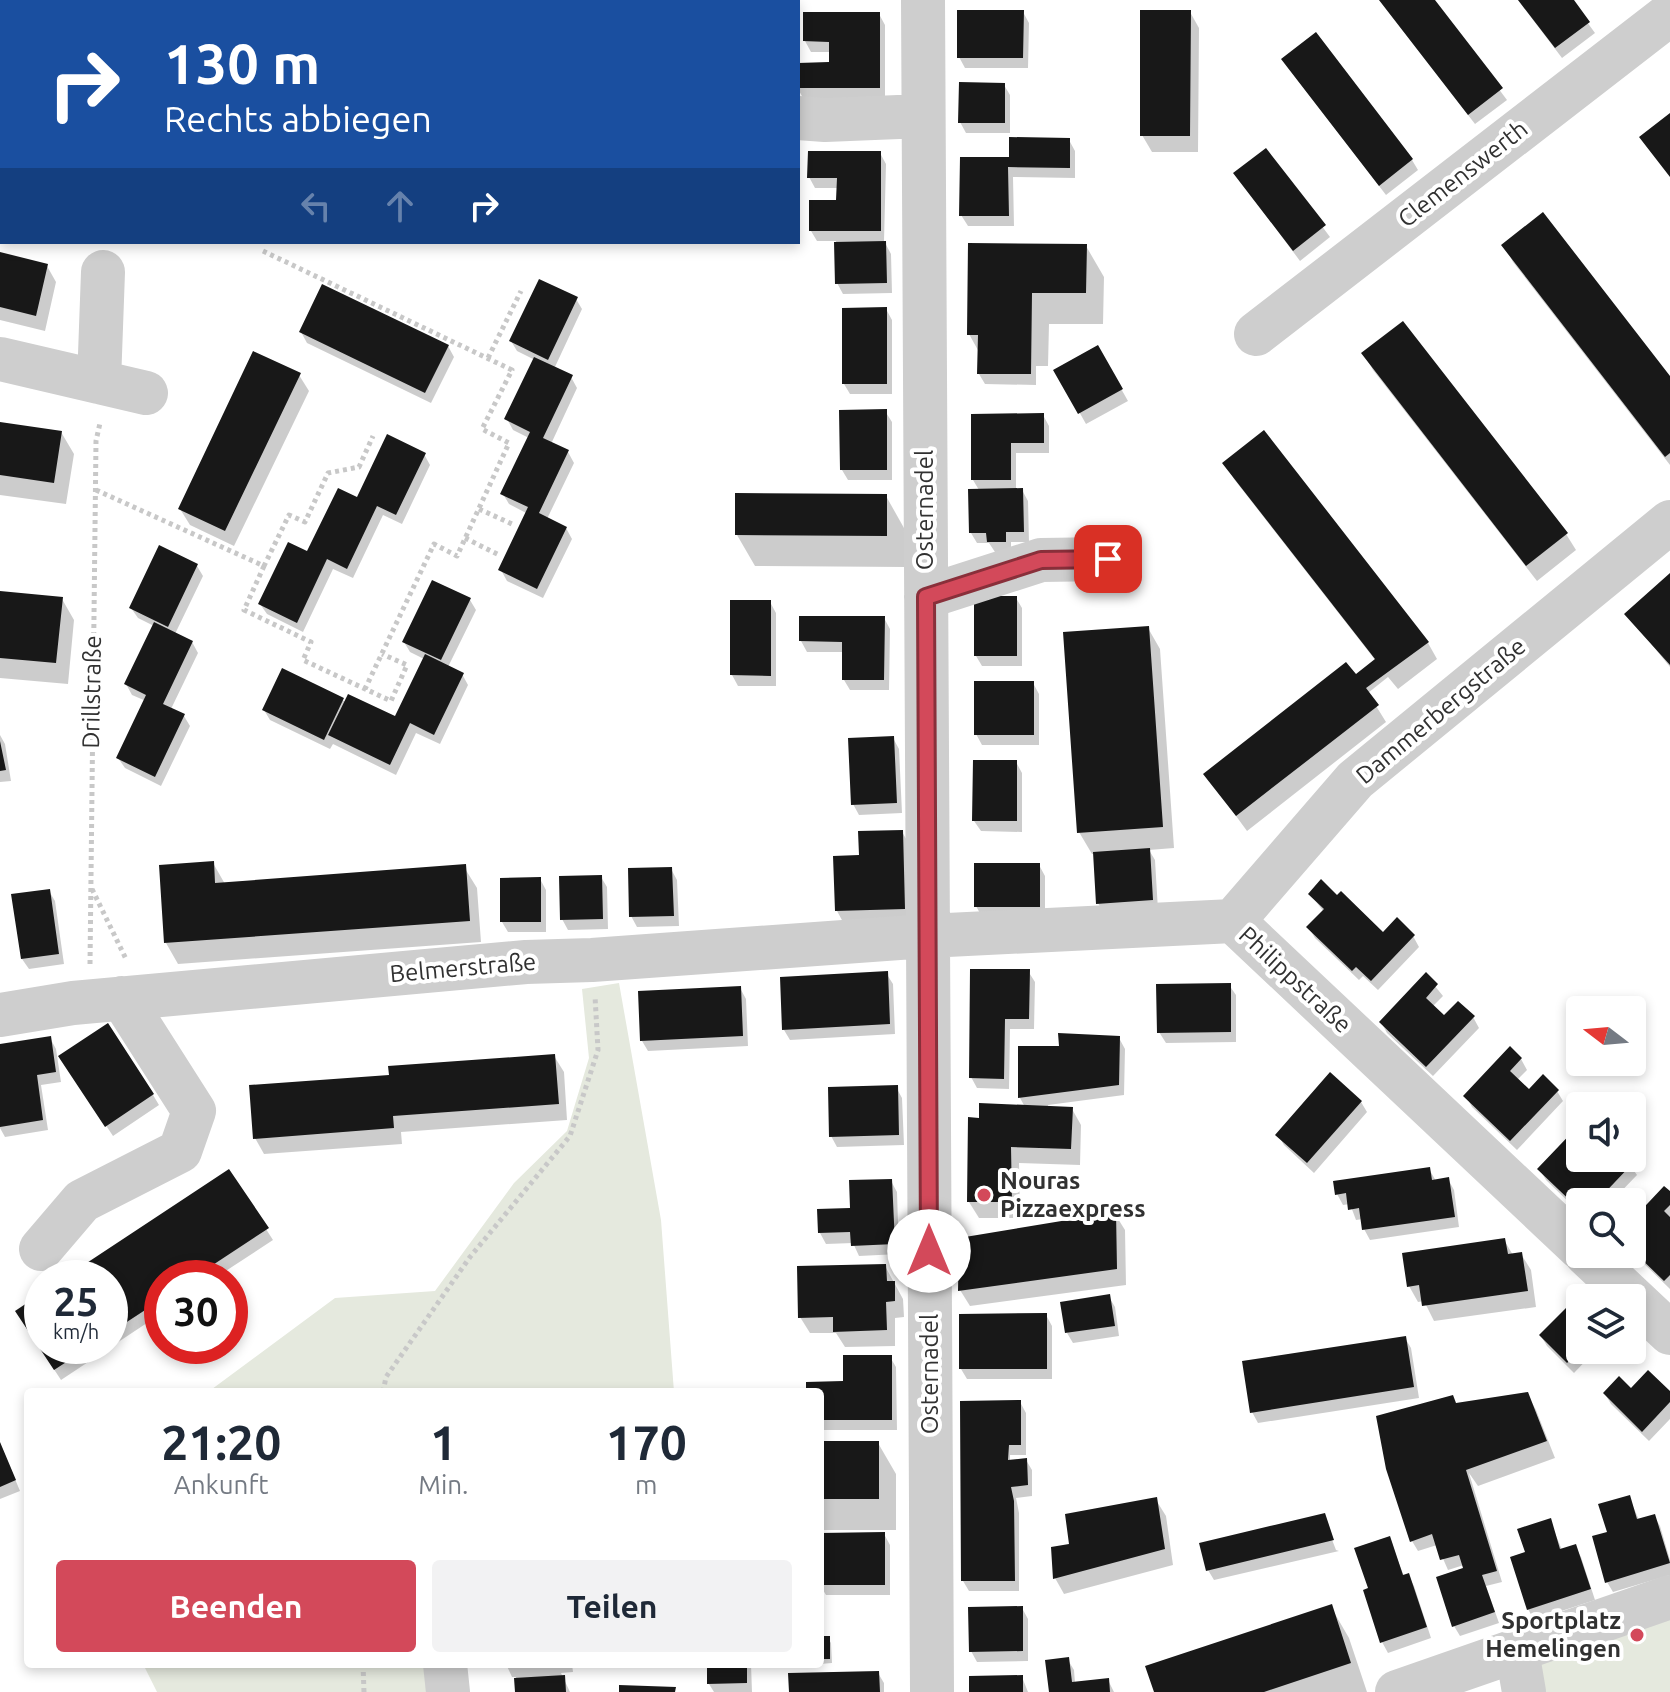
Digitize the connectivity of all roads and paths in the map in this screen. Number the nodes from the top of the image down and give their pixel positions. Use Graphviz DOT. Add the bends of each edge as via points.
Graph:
graph roads {
  1 [pos="923,0"];
  2 [pos="1660,0"];
  3 [pos="1670,13"];
  4 [pos="923,116"];
  5 [pos="800,118"];
  6 [pos="263,251"];
  7 [pos="103,272"];
  8 [pos="521,291"];
  9 [pos="1256,334"];
  10 [pos="488,358"];
  11 [pos="0,359"];
  12 [pos="118,386"];
  13 [pos="373,436"];
  14 [pos="96,490"];
  15 [pos="479,509"];
  16 [pos="1670,522"];
  17 [pos="512,524"];
  18 [pos="465,538"];
  19 [pos="499,555"];
  20 [pos="1108,559"];
  21 [pos="264,566"];
  22 [pos="926,597"];
  23 [pos="382,654"];
  24 [pos="365,689"];
  25 [pos="90,884"];
  26 [pos="1233,921"];
  27 [pos="927,936"];
  28 [pos="592,960"];
  29 [pos="118,999"];
  30 [pos="0,1015"];
  31 [pos="1566,1235"];
  32 [pos="41,1249"];
  33 [pos="1601,1268"];
  34 [pos="1670,1333"];
  35 [pos="384,1388"];
  36 [pos="1670,1597"];
  37 [pos="363,1668"];
  38 [pos="445,1668"];
  39 [pos="1521,1672"];
  40 [pos="364,1692"];
  41 [pos="448,1692"];
  42 [pos="932,1692"];
  43 [pos="1397,1692"];
  1 -- 4 [label="street, Osternadel"];
  2 -- 3 [label="street"];
  3 -- 9 [label="street, Clemenswerth"];
  4 -- 5 [label="street"];
  4 -- 22 [label="street, Osternadel"];
  6 -- 10 [label="path"];
  7 -- 12 [label="street"];
  8 -- 10 [label="path"];
  10 -- 15 [label="path" via="512,370 482,429 509,443"];
  11 -- 12 [label="street"];
  12 -- 14 [label="path, Drillstraße" via="96,441"];
  13 -- 21 [label="path" via="359,467 328,473 305,522 289,515"];
  14 -- 21 [label="path"];
  14 -- 25 [label="path, Drillstraße"];
  15 -- 17 [label="path"];
  15 -- 18 [label="path"];
  16 -- 26 [label="street, Dammerbergstraße" via="1355,780"];
  18 -- 19 [label="path"];
  18 -- 23 [label="path" via="457,556 434,544"];
  20 -- 22 [label="street" via="1041,560"];
  21 -- 24 [label="path" via="244,610 311,642 303,660"];
  22 -- 27 [label="street, Osternadel"];
  23 -- 24 [label="path"];
  23 -- 24 [label="path" via="407,665 391,701"];
  25 -- 29 [label="path, Drillstraße"];
  25 -- 29 [label="path"];
  26 -- 27 [label="street, Philippstraße"];
  26 -- 31 [label="street, Philippstraße"];
  27 -- 28 [label="street, Belmerstraße"];
  27 -- 42 [label="street, Osternadel"];
  28 -- 29 [label="street, Belmerstraße"];
  28 -- 35 [label="path" via="598,1050 570,1136 470,1257 386,1377"];
  29 -- 30 [label="street, Belmerstraße"];
  29 -- 32 [label="street" via="194,1111 180,1151 82,1201"];
  33 -- 34 [label="street"];
  36 -- 39 [label="street"];
  37 -- 40 [label="path"];
  38 -- 41 [label="street"];
  39 -- 43 [label="street"];
}
